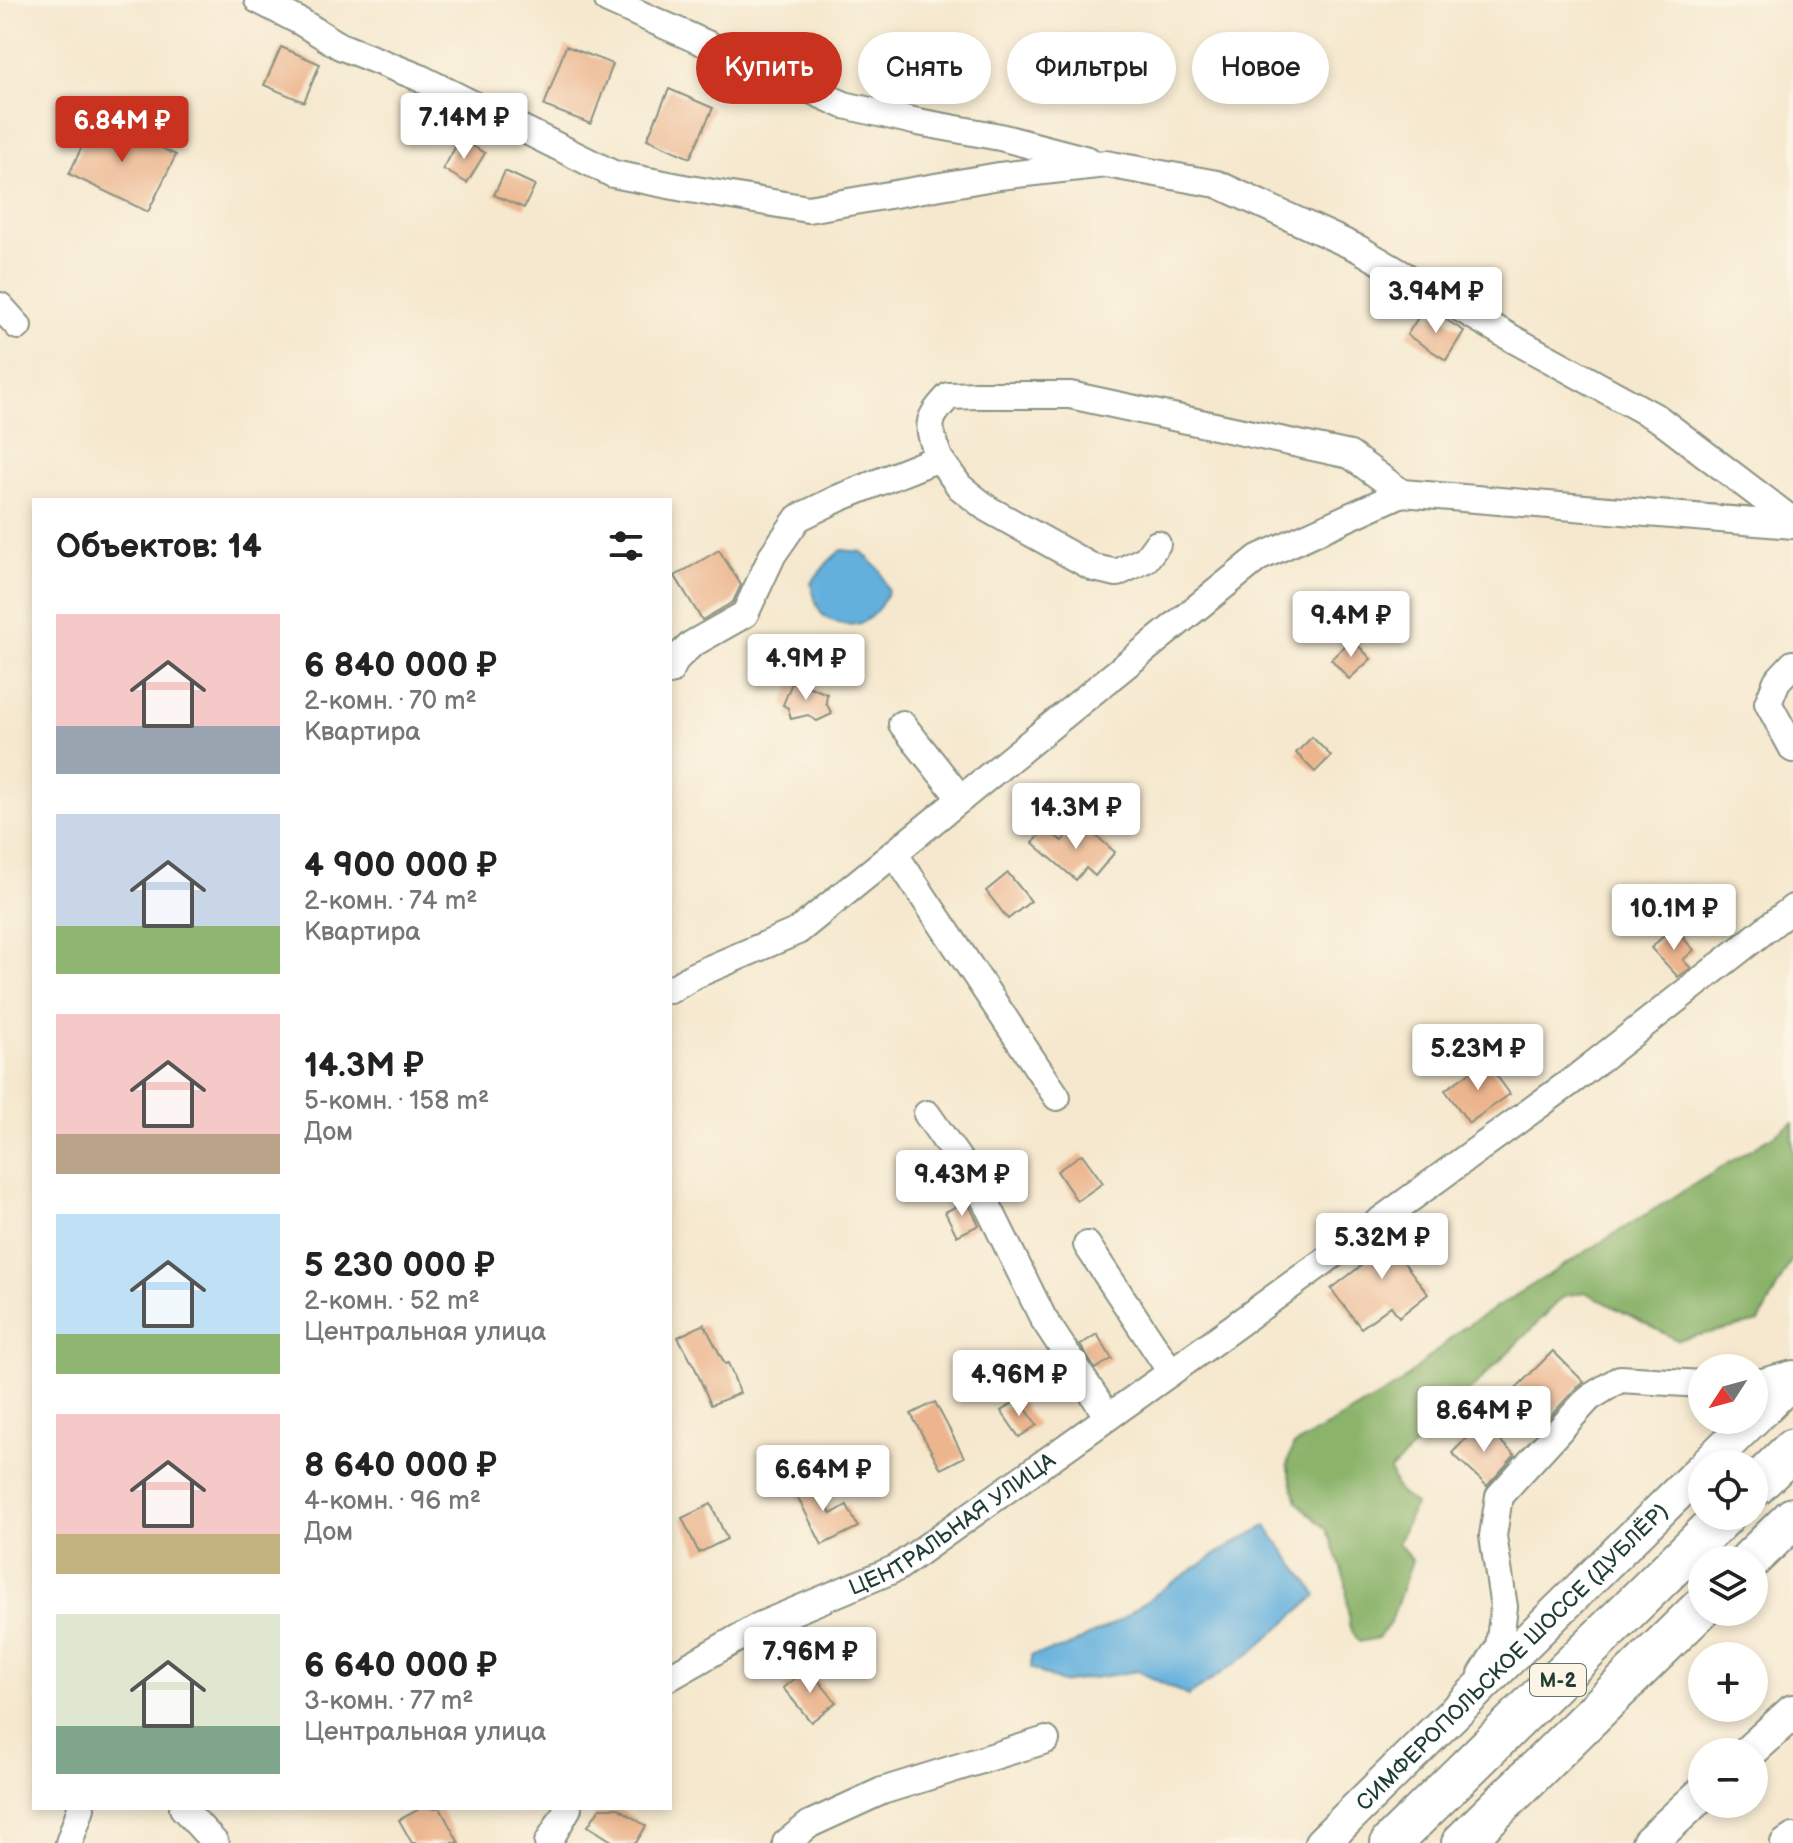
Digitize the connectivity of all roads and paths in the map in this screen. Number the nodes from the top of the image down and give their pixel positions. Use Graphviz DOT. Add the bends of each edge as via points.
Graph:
graph roads {
  1 [pos="258,0"];
  2 [pos="608,0"];
  3 [pos="1106,164"];
  4 [pos="0,306"];
  5 [pos="18,326"];
  6 [pos="939,458"];
  7 [pos="1402,493"];
  8 [pos="1793,523"];
  9 [pos="1157,544"];
  10 [pos="1793,664"];
  11 [pos="672,667"];
  12 [pos="902,724"];
  13 [pos="1793,749"];
  14 [pos="961,799"];
  15 [pos="894,853"];
  16 [pos="1793,908"];
  17 [pos="672,989"];
  18 [pos="1057,1097"];
  19 [pos="927,1114"];
  20 [pos="1087,1245"];
  21 [pos="1171,1372"];
  22 [pos="1793,1377"];
  23 [pos="1768,1381"];
  24 [pos="1688,1383"];
  25 [pos="1768,1403"];
  26 [pos="1108,1417"];
  27 [pos="1738,1434"];
  28 [pos="1793,1449"];
  29 [pos="1721,1450"];
  30 [pos="1768,1473"];
  31 [pos="1688,1483"];
  32 [pos="1793,1518"];
  33 [pos="1710,1530"];
  34 [pos="1764,1546"];
  35 [pos="1688,1621"];
  36 [pos="672,1676"];
  37 [pos="1466,1700"];
  38 [pos="1793,1712"];
  39 [pos="1764,1738"];
  40 [pos="1046,1740"];
  41 [pos="1688,1807"];
  42 [pos="80,1810"];
  43 [pos="185,1810"];
  44 [pos="567,1810"];
  45 [pos="1793,1837"];
  46 [pos="69,1843"];
  47 [pos="215,1843"];
  48 [pos="548,1843"];
  49 [pos="786,1843"];
  50 [pos="1322,1843"];
  51 [pos="1391,1843"];
  52 [pos="1462,1843"];
  53 [pos="1649,1843"];
  54 [pos="1784,1843"];
  1 -- 3 [label="street" via="340,46 418,77 613,174 684,188 808,209 999,176"];
  2 -- 3 [label="street" via="844,105"];
  3 -- 8 [label="street" via="1217,184 1359,249 1659,419"];
  4 -- 5 [label="street"];
  6 -- 7 [label="street" via="929,431 934,411 949,396 1070,395 1350,455"];
  6 -- 9 [label="street" via="960,487 988,509 1094,568 1117,573 1146,559"];
  6 -- 11 [label="street" via="798,518 773,554 745,614 692,644"];
  7 -- 8 [label="street"];
  7 -- 14 [label="street" via="1258,558"];
  10 -- 13 [label="street" via="1777,681 1768,703"];
  12 -- 14 [label="street"];
  14 -- 15 [label="street"];
  15 -- 17 [label="street" via="798,931"];
  15 -- 18 [label="street"];
  16 -- 21 [label="street, ЦЕНТРАЛЬНАЯ УЛИЦА" via="1576,1078"];
  19 -- 26 [label="street" via="980,1190 1043,1318"];
  20 -- 21 [label="street"];
  21 -- 26 [label="street, ЦЕНТРАЛЬНАЯ УЛИЦА"];
  22 -- 23 [label="street"];
  22 -- 25 [label="main road"];
  24 -- 37 [label="street" via="1620,1379 1589,1398 1499,1496 1493,1536 1504,1607 1499,1647"];
  26 -- 36 [label="street, ЦЕНТРАЛЬНАЯ УЛИЦА" via="897,1568 759,1626"];
  27 -- 29 [label="main road"];
  28 -- 30 [label="highway"];
  31 -- 37 [label="main road, СИМФЕРОПОЛЬСКОЕ ШОССЕ (ДУБЛЁР)"];
  32 -- 34 [label="highway"];
  33 -- 51 [label="highway, М-2"];
  35 -- 52 [label="highway, М-2"];
  37 -- 50 [label="main road, СИМФЕРОПОЛЬСКОЕ ШОССЕ (ДУБЛЁР)"];
  38 -- 39 [label="main road"];
  40 -- 49 [label="street" via="882,1791 810,1824"];
  41 -- 53 [label="main road"];
  42 -- 46 [label="street"];
  43 -- 47 [label="street"];
  44 -- 48 [label="street"];
  45 -- 54 [label="street"];
}
